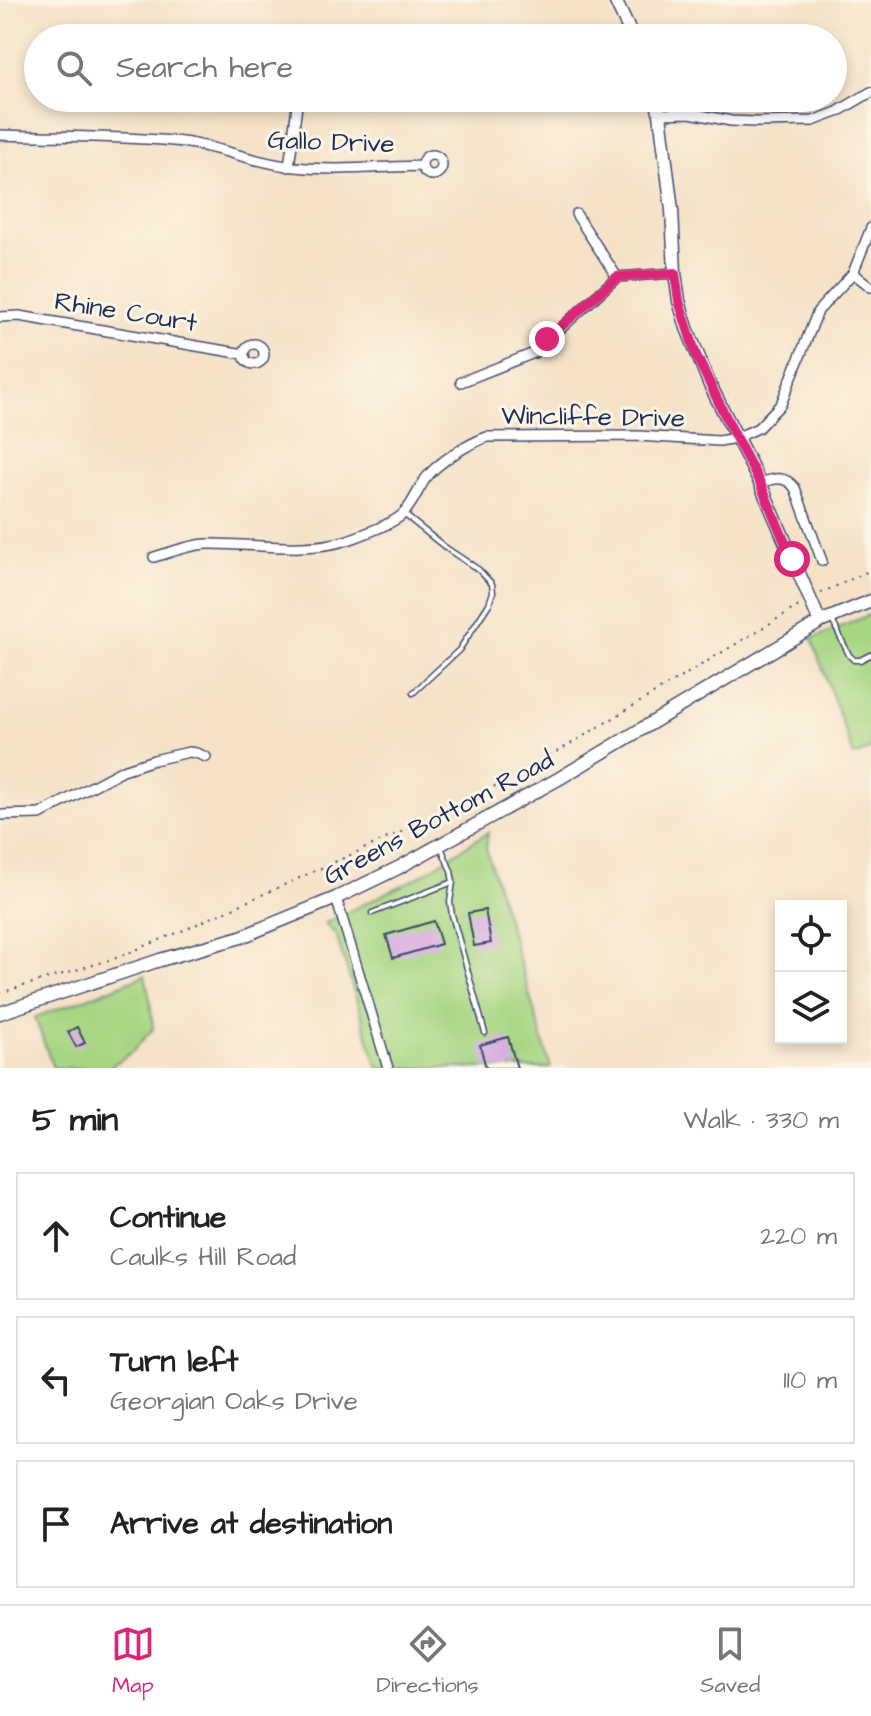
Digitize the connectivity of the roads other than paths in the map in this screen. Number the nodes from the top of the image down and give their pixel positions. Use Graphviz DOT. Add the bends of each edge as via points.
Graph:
graph roads {
  1 [pos="615,0"];
  2 [pos="626,24"];
  3 [pos="871,92"];
  4 [pos="847,106"];
  5 [pos="296,112"];
  6 [pos="837,112"];
  7 [pos="660,114"];
  8 [pos="0,135"];
  9 [pos="422,166"];
  10 [pos="289,167"];
  11 [pos="576,214"];
  12 [pos="871,228"];
  13 [pos="675,273"];
  14 [pos="853,273"];
  15 [pos="617,277"];
  16 [pos="871,287"];
  17 [pos="0,317"];
  18 [pos="244,354"];
  19 [pos="461,382"];
  20 [pos="736,438"];
  21 [pos="760,483"];
  22 [pos="403,514"];
  23 [pos="154,557"];
  24 [pos="822,561"];
  25 [pos="871,601"];
  26 [pos="826,620"];
  27 [pos="870,655"];
  28 [pos="413,693"];
  29 [pos="206,757"];
  30 [pos="0,815"];
  31 [pos="440,845"];
  32 [pos="453,882"];
  33 [pos="336,898"];
  34 [pos="372,913"];
  35 [pos="0,1013"];
  36 [pos="485,1033"];
  37 [pos="388,1068"];
  1 -- 2 [label="street"];
  3 -- 4 [label="street"];
  5 -- 10 [label="street"];
  6 -- 7 [label="street" via="813,121 756,122"];
  7 -- 13 [label="street"];
  8 -- 10 [label="street, Gallo Drive" via="171,140"];
  9 -- 10 [label="street, Gallo Drive"];
  11 -- 15 [label="street"];
  12 -- 14 [label="street"];
  13 -- 15 [label="street"];
  13 -- 20 [label="street" via="696,355"];
  14 -- 16 [label="street"];
  14 -- 20 [label="street" via="818,311 781,404 758,428"];
  15 -- 19 [label="street" via="534,353"];
  17 -- 18 [label="street, Rhine Court"];
  20 -- 21 [label="street"];
  20 -- 22 [label="street, Wincliffe Drive" via="487,437 468,444 428,476"];
  21 -- 24 [label="street" via="783,478 795,488"];
  21 -- 26 [label="street" via="810,599"];
  22 -- 23 [label="street" via="347,540 318,546 207,544"];
  22 -- 28 [label="lane" via="479,570 493,592 459,650"];
  25 -- 26 [label="street, Greens Bottom Road"];
  26 -- 27 [label="lane" via="854,660"];
  26 -- 31 [label="street, Greens Bottom Road"];
  29 -- 30 [label="street" via="189,752 154,760 123,770 40,814"];
  31 -- 32 [label="lane"];
  31 -- 33 [label="street, Greens Bottom Road"];
  32 -- 34 [label="lane"];
  32 -- 36 [label="lane" via="452,915"];
  33 -- 35 [label="street, Greens Bottom Road" via="241,937"];
  33 -- 37 [label="street"];
}
